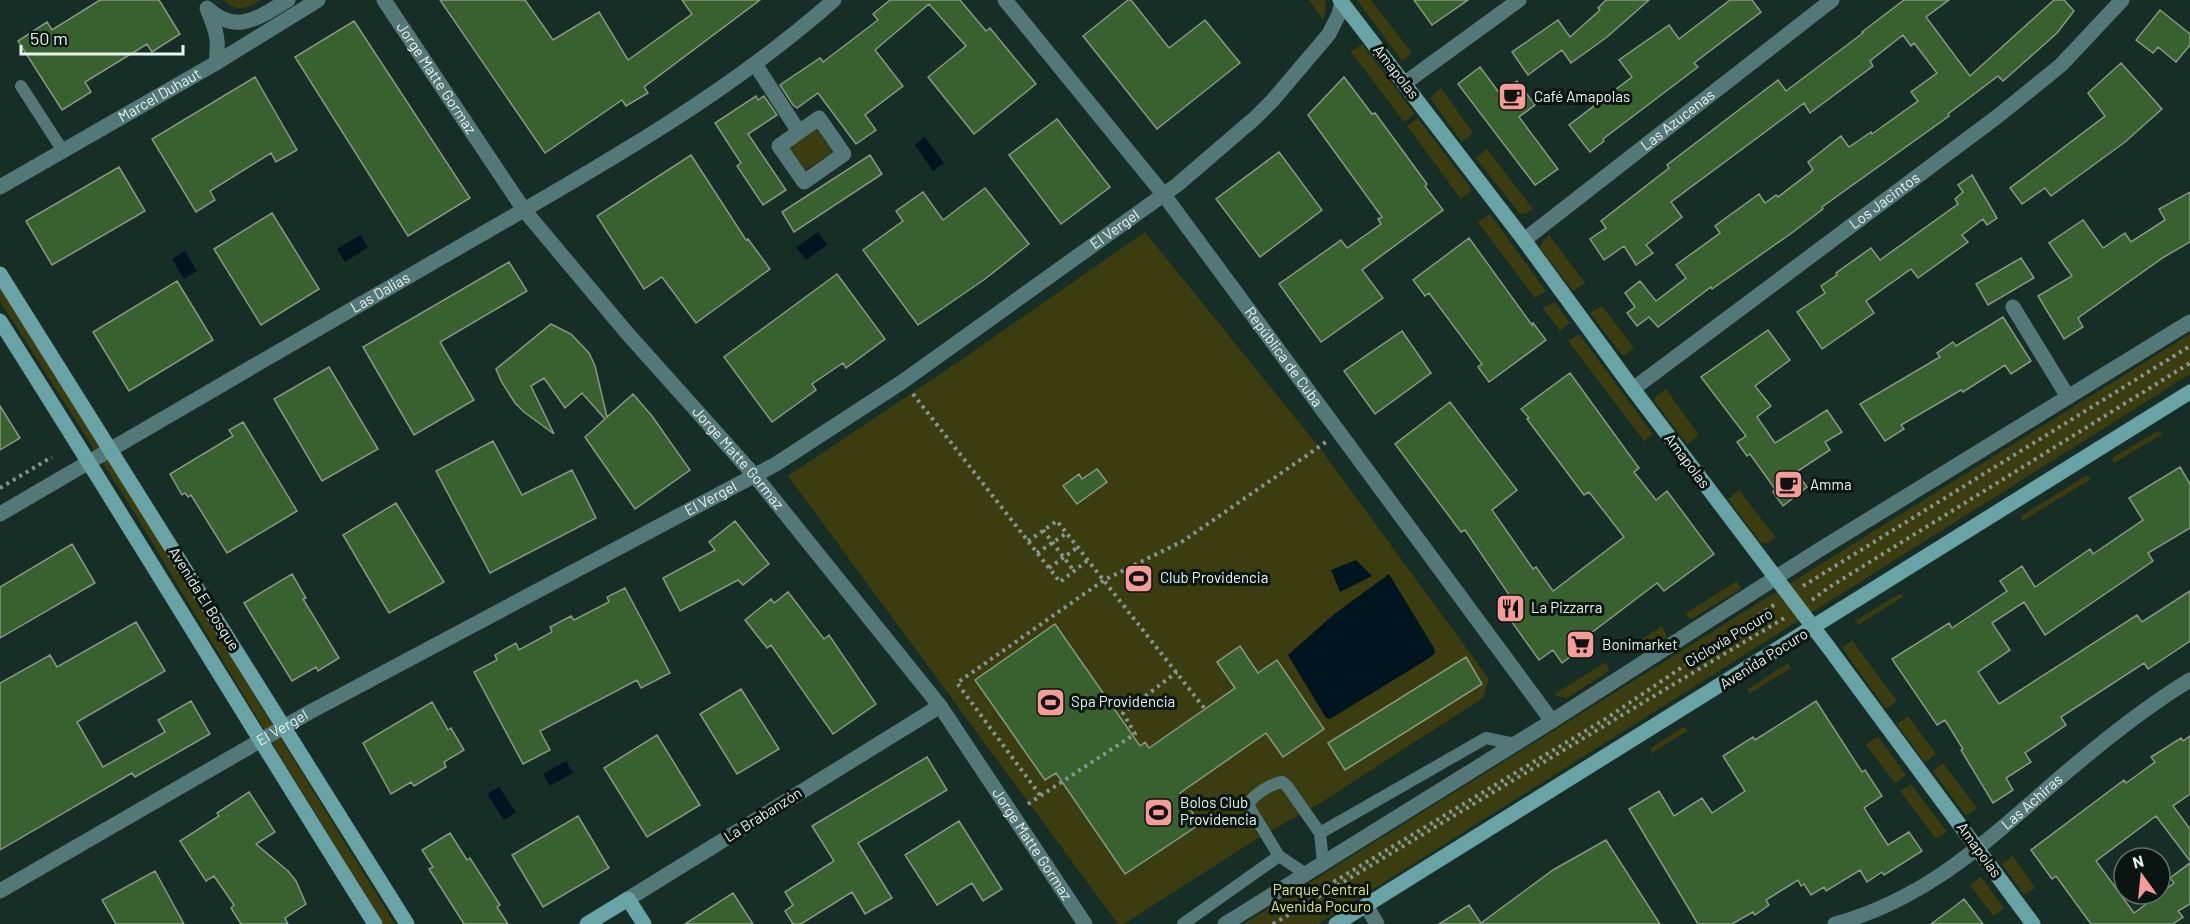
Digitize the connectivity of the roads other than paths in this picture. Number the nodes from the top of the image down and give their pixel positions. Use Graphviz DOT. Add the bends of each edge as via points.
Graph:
graph roads {
  1 [pos="288,0"];
  2 [pos="318,0"];
  3 [pos="384,0"];
  4 [pos="834,0"];
  5 [pos="1005,0"];
  6 [pos="1519,0"];
  7 [pos="1832,0"];
  8 [pos="2122,0"];
  9 [pos="1341,1"];
  10 [pos="205,4"];
  11 [pos="216,63"];
  12 [pos="755,64"];
  13 [pos="1405,83"];
  14 [pos="21,86"];
  15 [pos="799,132"];
  16 [pos="63,151"];
  17 [pos="0,187"];
  18 [pos="1164,195"];
  19 [pos="524,210"];
  20 [pos="1524,240"];
  21 [pos="0,274"];
  22 [pos="2013,307"];
  23 [pos="0,321"];
  24 [pos="2190,322"];
  25 [pos="1632,389"];
  26 [pos="2190,392"];
  27 [pos="2068,397"];
  28 [pos="110,450"];
  29 [pos="89,462"];
  30 [pos="754,476"];
  31 [pos="0,514"];
  32 [pos="1776,578"];
  33 [pos="1813,628"];
  34 [pos="2190,680"];
  35 [pos="940,706"];
  36 [pos="1552,721"];
  37 [pos="284,727"];
  38 [pos="259,740"];
  39 [pos="1515,744"];
  40 [pos="1320,832"];
  41 [pos="1978,849"];
  42 [pos="1279,856"];
  43 [pos="1323,863"];
  44 [pos="1306,874"];
  45 [pos="0,891"];
  46 [pos="628,899"];
  47 [pos="1366,905"];
  48 [pos="375,924"];
  49 [pos="407,924"];
  50 [pos="587,924"];
  51 [pos="644,924"];
  52 [pos="1085,924"];
  53 [pos="1182,924"];
  54 [pos="1225,924"];
  55 [pos="1336,924"];
  56 [pos="1377,924"];
  57 [pos="1834,924"];
  58 [pos="2033,924"];
  1 -- 10 [label="street" via="244,22 224,20"];
  2 -- 11 [label="street, Marcel Duhaut"];
  3 -- 19 [label="street, Jorge Matte Gormaz"];
  4 -- 12 [label="street, Las Dalias"];
  5 -- 18 [label="street, República de Cuba"];
  6 -- 13 [label="street"];
  7 -- 20 [label="street, Las Azucenas"];
  8 -- 25 [label="street, Los Jacintos" via="2061,65 1998,116"];
  9 -- 13 [label="street, Amapolas"];
  9 -- 18 [label="street, El Vergel" via="1329,34 1273,100"];
  10 -- 11 [label="street" via="217,32"];
  11 -- 16 [label="street, Marcel Duhaut"];
  12 -- 15 [label="street"];
  12 -- 19 [label="street, Las Dalias"];
  13 -- 20 [label="street, Amapolas"];
  14 -- 16 [label="lane"];
  16 -- 17 [label="street, Marcel Duhaut"];
  18 -- 30 [label="street, El Vergel" via="902,382"];
  18 -- 36 [label="street, República de Cuba"];
  19 -- 28 [label="street, Las Dalias"];
  19 -- 30 [label="street, Jorge Matte Gormaz"];
  20 -- 25 [label="street, Amapolas"];
  21 -- 28 [label="street, Avenida El Bosque"];
  22 -- 27 [label="street"];
  23 -- 29 [label="street, Avenida El Bosque"];
  24 -- 27 [label="street"];
  25 -- 32 [label="street, Amapolas"];
  26 -- 33 [label="street, Avenida Pocuro"];
  27 -- 32 [label="street"];
  28 -- 29 [label="street, Las Dalias"];
  28 -- 37 [label="street, Avenida El Bosque"];
  29 -- 31 [label="street, Las Dalias"];
  29 -- 38 [label="street, Avenida El Bosque"];
  30 -- 35 [label="street, Jorge Matte Gormaz"];
  30 -- 37 [label="street, El Vergel"];
  32 -- 33 [label="street, Amapolas"];
  32 -- 36 [label="street"];
  33 -- 41 [label="street, Amapolas"];
  33 -- 47 [label="street, Avenida Pocuro"];
  34 -- 41 [label="street, Las Achiras" via="2071,769"];
  35 -- 46 [label="street, La Brabanzón"];
  35 -- 52 [label="street, Jorge Matte Gormaz"];
  36 -- 39 [label="street"];
  37 -- 38 [label="street, El Vergel"];
  37 -- 49 [label="street, Avenida El Bosque"];
  38 -- 45 [label="street, El Vergel"];
  38 -- 48 [label="street, Avenida El Bosque"];
  39 -- 40 [label="lane" via="1486,738"];
  39 -- 43 [label="street"];
  40 -- 42 [label="lane" via="1287,786 1275,783 1250,800 1248,806"];
  40 -- 43 [label="lane"];
  41 -- 57 [label="street, Las Achiras" via="1919,890"];
  41 -- 58 [label="street, Amapolas"];
  42 -- 44 [label="lane"];
  42 -- 53 [label="lane"];
  43 -- 44 [label="street"];
  44 -- 54 [label="street"];
  46 -- 50 [label="street, La Brabanzón"];
  46 -- 51 [label="street"];
  47 -- 55 [label="street, Avenida Pocuro"];
  47 -- 56 [label="street"];
}
